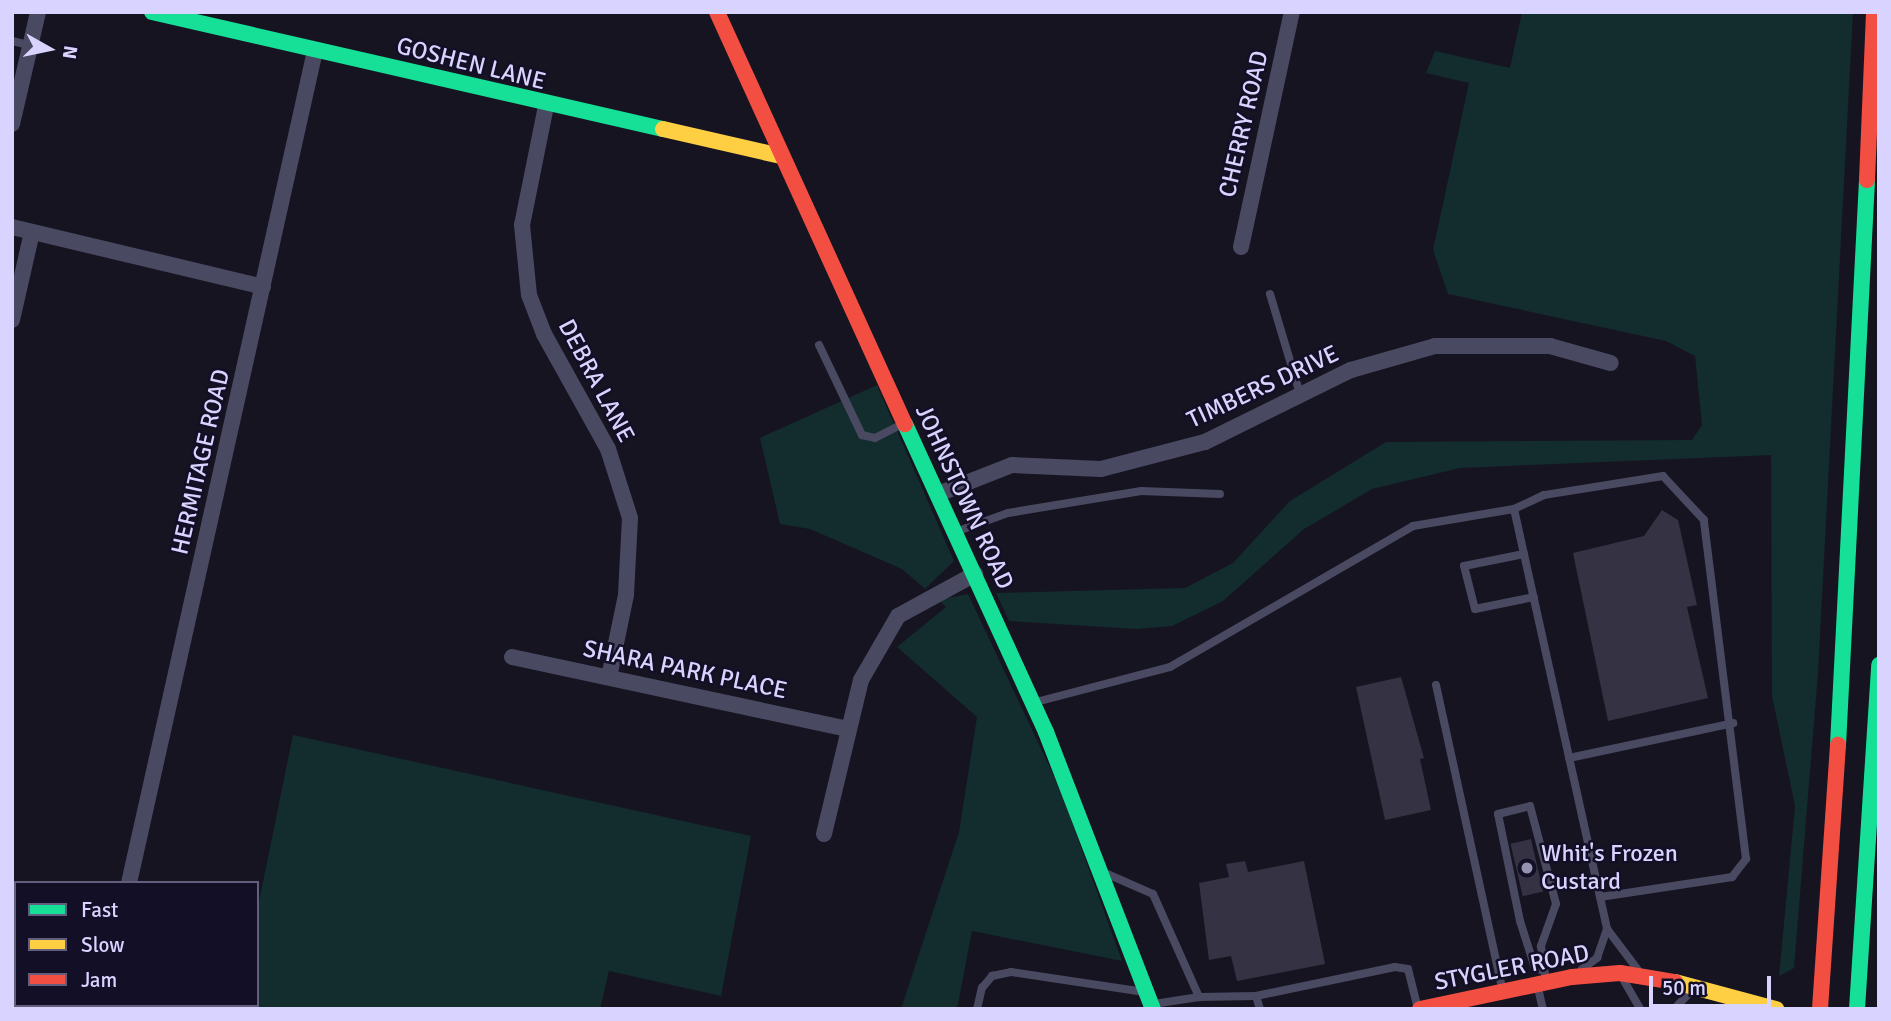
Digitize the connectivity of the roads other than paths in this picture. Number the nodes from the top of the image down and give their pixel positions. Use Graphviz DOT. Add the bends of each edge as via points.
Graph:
graph roads {
  1 [pos="38,12"];
  2 [pos="152,12"];
  3 [pos="717,12"];
  4 [pos="1292,12"];
  5 [pos="1874,12"];
  6 [pos="12,41"];
  7 [pos="30,46"];
  8 [pos="315,51"];
  9 [pos="546,106"];
  10 [pos="12,124"];
  11 [pos="1879,144"];
  12 [pos="781,156"];
  13 [pos="1867,220"];
  14 [pos="12,227"];
  15 [pos="32,232"];
  16 [pos="1241,247"];
  17 [pos="264,287"];
  18 [pos="1270,294"];
  19 [pos="12,320"];
  20 [pos="820,345"];
  21 [pos="1611,363"];
  22 [pos="1300,394"];
  23 [pos="905,423"];
  24 [pos="938,494"];
  25 [pos="1220,494"];
  26 [pos="1514,509"];
  27 [pos="955,531"];
  28 [pos="1524,554"];
  29 [pos="975,574"];
  30 [pos="1534,597"];
  31 [pos="512,657"];
  32 [pos="1879,665"];
  33 [pos="609,677"];
  34 [pos="1436,685"];
  35 [pos="1033,703"];
  36 [pos="1733,723"];
  37 [pos="847,729"];
  38 [pos="1569,758"];
  39 [pos="824,834"];
  40 [pos="1100,871"];
  41 [pos="129,881"];
  42 [pos="1600,897"];
  43 [pos="1607,929"];
  44 [pos="1620,973"];
  45 [pos="1642,976"];
  46 [pos="1573,977"];
  47 [pos="1543,979"];
  48 [pos="1697,985"];
  49 [pos="1503,991"];
  50 [pos="1256,996"];
  51 [pos="1199,997"];
  52 [pos="1150,1002"];
  53 [pos="977,1009"];
  54 [pos="1260,1009"];
  55 [pos="1419,1009"];
  56 [pos="1543,1009"];
  57 [pos="1640,1009"];
  58 [pos="1674,1009"];
  59 [pos="1776,1009"];
  60 [pos="1820,1009"];
  61 [pos="1857,1009"];
  1 -- 7 [label="street"];
  2 -- 8 [label="main road, GOSHEN LANE"];
  3 -- 12 [label="main road, JOHNSTOWN ROAD"];
  4 -- 16 [label="street, CHERRY ROAD"];
  5 -- 13 [label="main road"];
  6 -- 7 [label="lane"];
  7 -- 10 [label="street"];
  8 -- 9 [label="main road, GOSHEN LANE"];
  8 -- 17 [label="street, HERMITAGE ROAD"];
  9 -- 12 [label="main road, GOSHEN LANE"];
  9 -- 33 [label="street, DEBRA LANE" via="522,225 529,295 544,334 608,449 629,518 626,595"];
  11 -- 13 [label="main road"];
  12 -- 23 [label="main road, JOHNSTOWN ROAD"];
  13 -- 60 [label="main road" via="1849,591"];
  14 -- 15 [label="street"];
  15 -- 17 [label="street"];
  15 -- 19 [label="street"];
  17 -- 41 [label="street, HERMITAGE ROAD"];
  18 -- 22 [label="lane"];
  20 -- 23 [label="lane" via="862,435 875,438"];
  21 -- 22 [label="street, TIMBERS DRIVE" via="1550,346 1435,346 1352,370"];
  22 -- 24 [label="street, TIMBERS DRIVE" via="1205,442 1101,470 1012,465"];
  23 -- 24 [label="main road, JOHNSTOWN ROAD"];
  24 -- 27 [label="main road, JOHNSTOWN ROAD"];
  25 -- 27 [label="lane" via="1141,491 1008,513"];
  26 -- 28 [label="lane"];
  26 -- 35 [label="lane" via="1413,526 1170,667"];
  26 -- 36 [label="lane" via="1544,495 1662,476 1704,520"];
  27 -- 29 [label="main road, JOHNSTOWN ROAD"];
  28 -- 30 [label="lane"];
  28 -- 30 [label="lane" via="1464,566 1475,609"];
  29 -- 35 [label="main road, JOHNSTOWN ROAD"];
  29 -- 37 [label="street" via="898,616 861,681"];
  30 -- 38 [label="lane"];
  31 -- 33 [label="street, SHARA PARK PLACE"];
  32 -- 61 [label="main road"];
  33 -- 37 [label="street, SHARA PARK PLACE"];
  34 -- 49 [label="lane"];
  35 -- 40 [label="main road, JOHNSTOWN ROAD"];
  36 -- 38 [label="lane"];
  36 -- 42 [label="lane" via="1746,859 1732,877"];
  37 -- 39 [label="street"];
  38 -- 42 [label="lane"];
  40 -- 51 [label="lane" via="1153,894"];
  40 -- 52 [label="main road, JOHNSTOWN ROAD"];
  42 -- 43 [label="lane"];
  43 -- 45 [label="lane"];
  43 -- 46 [label="lane" via="1597,958"];
  44 -- 45 [label="main road, STYGLER ROAD"];
  44 -- 46 [label="main road, STYGLER ROAD"];
  44 -- 57 [label="lane"];
  45 -- 48 [label="main road, STYGLER ROAD"];
  46 -- 47 [label="main road, STYGLER ROAD"];
  47 -- 47 [label="lane" via="1541,946 1556,904 1530,806 1498,814 1520,921"];
  47 -- 49 [label="main road, STYGLER ROAD"];
  47 -- 56 [label="lane"];
  48 -- 58 [label="lane"];
  48 -- 59 [label="main road, STYGLER ROAD"];
  49 -- 55 [label="main road, STYGLER ROAD"];
  50 -- 51 [label="lane"];
  50 -- 54 [label="lane"];
  50 -- 55 [label="lane" via="1395,967 1408,969"];
  51 -- 52 [label="lane"];
  52 -- 53 [label="lane" via="1132,994 1011,972 992,976 982,988"];
}
